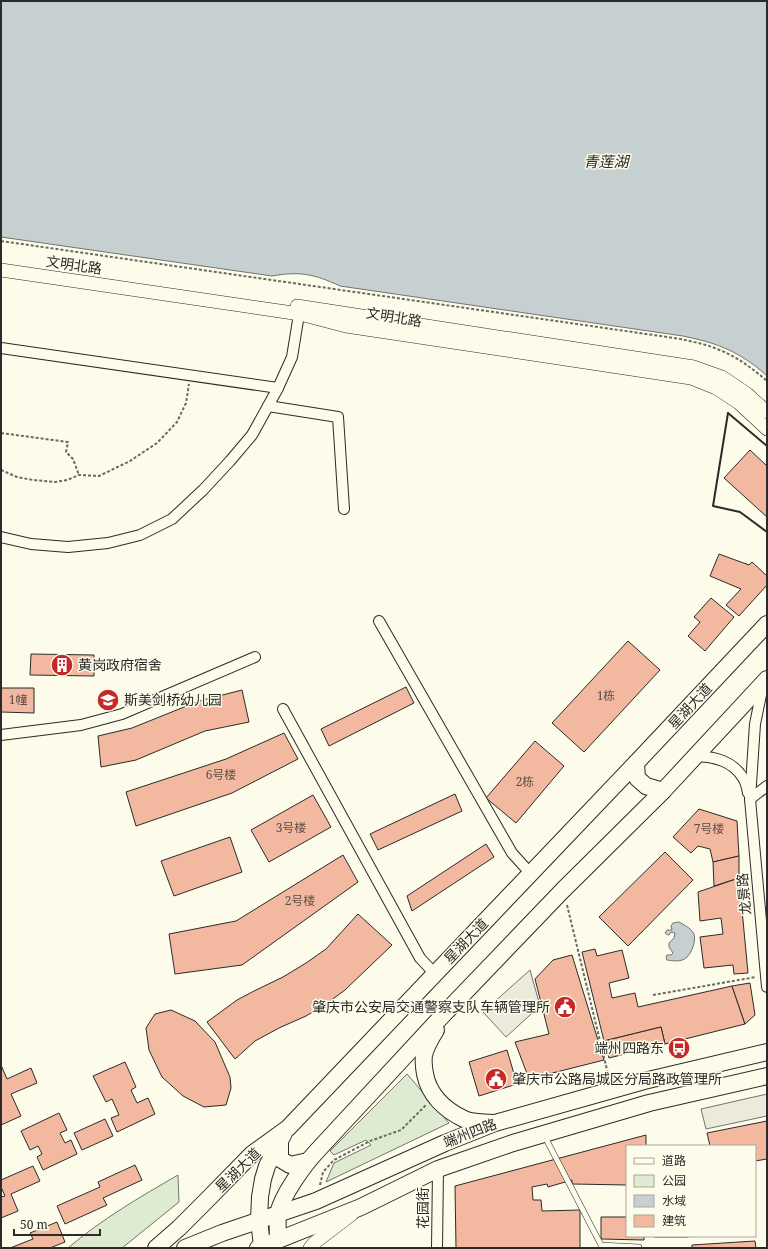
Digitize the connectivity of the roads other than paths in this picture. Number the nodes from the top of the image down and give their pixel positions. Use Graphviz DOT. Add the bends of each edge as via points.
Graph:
graph roads {
  1 [pos="1,262"];
  2 [pos="1,270"];
  3 [pos="300,310"];
  4 [pos="1,348"];
  5 [pos="278,388"];
  6 [pos="268,406"];
  7 [pos="767,412"];
  8 [pos="767,429"];
  9 [pos="344,509"];
  10 [pos="1,536"];
  11 [pos="379,621"];
  12 [pos="767,624"];
  13 [pos="255,657"];
  14 [pos="765,682"];
  15 [pos="284,709"];
  16 [pos="1,735"];
  17 [pos="697,756"];
  18 [pos="636,763"];
  19 [pos="767,786"];
  20 [pos="663,791"];
  21 [pos="750,799"];
  22 [pos="531,874"];
  23 [pos="435,974"];
  24 [pos="767,987"];
  25 [pos="443,1015"];
  26 [pos="767,1052"];
  27 [pos="767,1076"];
  28 [pos="495,1123"];
  29 [pos="284,1134"];
  30 [pos="543,1134"];
  31 [pos="308,1161"];
  32 [pos="387,1169"];
  33 [pos="438,1169"];
  34 [pos="396,1189"];
  35 [pos="362,1207"];
  36 [pos="278,1214"];
  37 [pos="259,1220"];
  38 [pos="279,1244"];
  39 [pos="261,1247"];
  40 [pos="639,1247"];
  41 [pos="156,1248"];
  42 [pos="185,1248"];
  43 [pos="310,1248"];
  44 [pos="437,1248"];
  1 -- 3 [label="street, 文明北路"];
  2 -- 3 [label="street, 文明北路"];
  3 -- 5 [label="street" via="292,357"];
  3 -- 7 [label="street, 文明北路" via="694,367 722,377"];
  3 -- 8 [label="street, 文明北路" via="346,326 691,378 716,388 739,403"];
  4 -- 5 [label="street"];
  5 -- 6 [label="street"];
  6 -- 9 [label="street" via="338,417"];
  6 -- 10 [label="street" via="252,435 203,490 172,519 140,535 108,543 68,548 31,544"];
  11 -- 22 [label="street" via="512,853"];
  12 -- 18 [label="main road, 星湖大道"];
  13 -- 16 [label="street" via="122,714 80,725"];
  14 -- 17 [label="main road"];
  14 -- 21 [label="street" via="755,724"];
  15 -- 23 [label="street" via="420,958"];
  17 -- 20 [label="main road"];
  17 -- 21 [label="street" via="712,757 735,767 744,779"];
  18 -- 20 [label="main road" via="637,778 646,786"];
  18 -- 22 [label="main road, 星湖大道"];
  19 -- 21 [label="street"];
  20 -- 25 [label="main road"];
  21 -- 24 [label="street, 龙景路"];
  22 -- 23 [label="main road, 星湖大道"];
  23 -- 29 [label="main road, 星湖大道"];
  25 -- 28 [label="main road" via="424,1056 429,1087 442,1105 465,1119"];
  25 -- 31 [label="main road"];
  26 -- 28 [label="main road, 端州四路" via="644,1081"];
  27 -- 30 [label="main road, 端州四路" via="649,1103"];
  28 -- 32 [label="main road, 端州四路"];
  29 -- 31 [label="main road" via="280,1159 290,1165"];
  29 -- 37 [label="main road" via="266,1166"];
  29 -- 41 [label="main road, 星湖大道" via="252,1154"];
  30 -- 33 [label="main road, 端州四路"];
  30 -- 40 [label="lane" via="600,1245"];
  31 -- 36 [label="main road" via="287,1193"];
  32 -- 34 [label="main road"];
  32 -- 36 [label="main road, 端州四路" via="316,1201"];
  33 -- 34 [label="main road, 端州四路"];
  33 -- 44 [label="street, 花园街"];
  34 -- 35 [label="main road, 端州四路"];
  35 -- 38 [label="main road, 端州四路"];
  35 -- 43 [label="street"];
  36 -- 37 [label="main road, 端州四路"];
  36 -- 38 [label="main road"];
  37 -- 39 [label="main road"];
  37 -- 42 [label="main road, 端州四路"];
  38 -- 39 [label="main road, 端州四路"];
}
